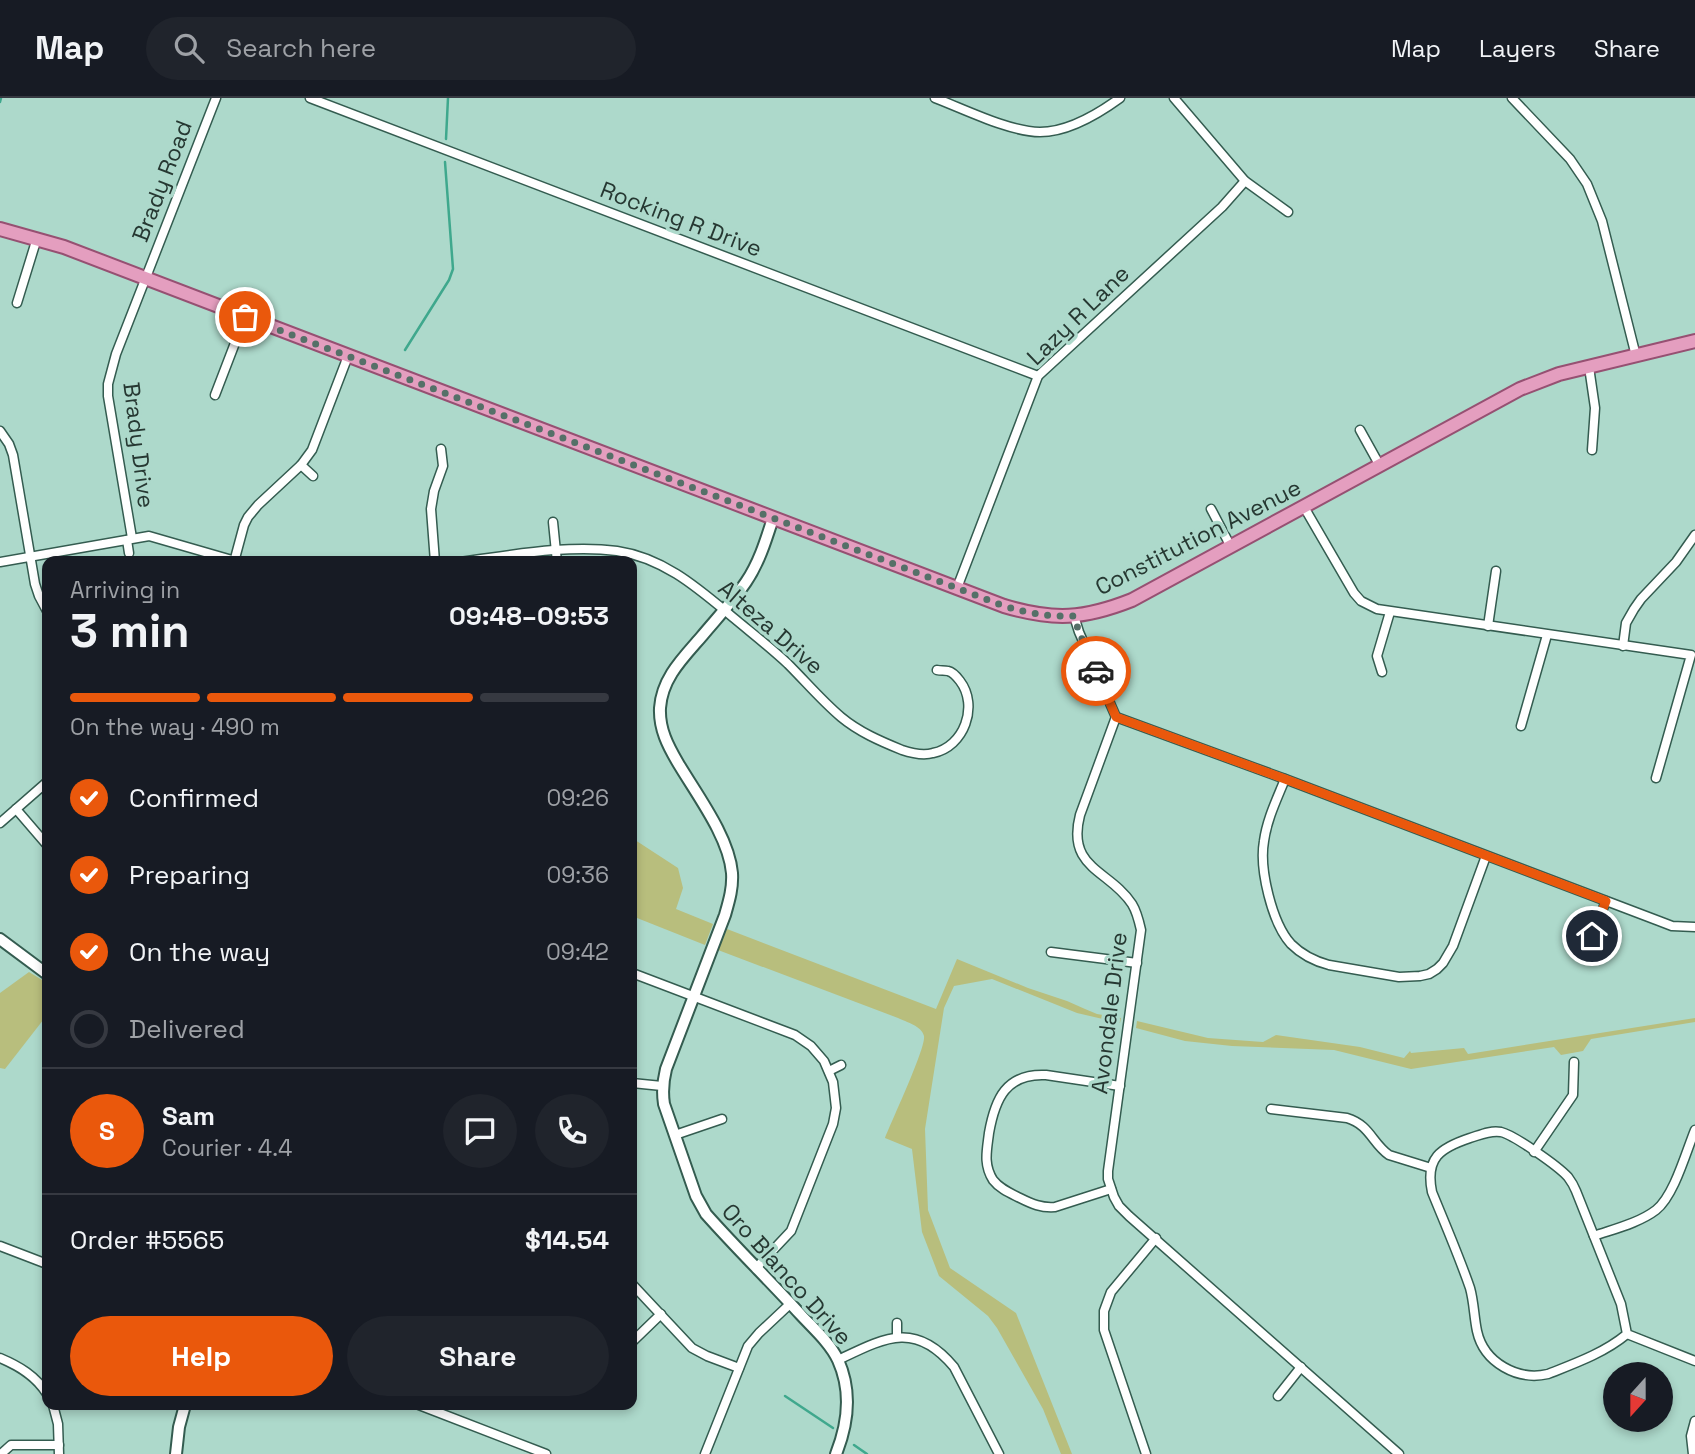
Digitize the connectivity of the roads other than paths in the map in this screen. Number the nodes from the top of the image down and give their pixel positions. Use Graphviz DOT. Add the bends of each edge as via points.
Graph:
graph roads {
  1 [pos="216,98"];
  2 [pos="310,98"];
  3 [pos="935,98"];
  4 [pos="1120,98"];
  5 [pos="1174,98"];
  6 [pos="1513,98"];
  7 [pos="1245,181"];
  8 [pos="1288,212"];
  9 [pos="0,229"];
  10 [pos="37,238"];
  11 [pos="146,279"];
  12 [pos="17,303"];
  13 [pos="245,317"];
  14 [pos="1695,341"];
  15 [pos="348,356"];
  16 [pos="1636,356"];
  17 [pos="1589,367"];
  18 [pos="1038,376"];
  19 [pos="215,395"];
  20 [pos="1360,430"];
  21 [pos="0,431"];
  22 [pos="441,449"];
  23 [pos="1592,450"];
  24 [pos="301,465"];
  25 [pos="1380,466"];
  26 [pos="313,476"];
  27 [pos="1304,507"];
  28 [pos="1211,509"];
  29 [pos="773,518"];
  30 [pos="553,522"];
  31 [pos="1695,535"];
  32 [pos="130,539"];
  33 [pos="1231,547"];
  34 [pos="556,551"];
  35 [pos="129,553"];
  36 [pos="31,556"];
  37 [pos="218,556"];
  38 [pos="236,556"];
  39 [pos="435,556"];
  40 [pos="511,556"];
  41 [pos="556,556"];
  42 [pos="0,562"];
  43 [pos="1496,571"];
  44 [pos="957,588"];
  45 [pos="42,602"];
  46 [pos="724,610"];
  47 [pos="1390,612"];
  48 [pos="1074,616"];
  49 [pos="1488,626"];
  50 [pos="1547,635"];
  51 [pos="1623,646"];
  52 [pos="937,670"];
  53 [pos="1382,672"];
  54 [pos="1116,717"];
  55 [pos="1521,726"];
  56 [pos="1656,778"];
  57 [pos="1285,779"];
  58 [pos="42,786"];
  59 [pos="16,809"];
  60 [pos="0,823"];
  61 [pos="42,839"];
  62 [pos="1486,856"];
  63 [pos="1606,901"];
  64 [pos="1695,927"];
  65 [pos="0,939"];
  66 [pos="1051,952"];
  67 [pos="1585,954"];
  68 [pos="1137,963"];
  69 [pos="42,970"];
  70 [pos="637,975"];
  71 [pos="693,996"];
  72 [pos="1574,1062"];
  73 [pos="841,1065"];
  74 [pos="829,1071"];
  75 [pos="637,1083"];
  76 [pos="663,1086"];
  77 [pos="1120,1086"];
  78 [pos="1271,1109"];
  79 [pos="722,1119"];
  80 [pos="1695,1130"];
  81 [pos="675,1135"];
  82 [pos="1534,1152"];
  83 [pos="1431,1168"];
  84 [pos="1111,1189"];
  85 [pos="1594,1236"];
  86 [pos="1156,1238"];
  87 [pos="0,1246"];
  88 [pos="42,1262"];
  89 [pos="757,1268"];
  90 [pos="637,1289"];
  91 [pos="791,1303"];
  92 [pos="661,1314"];
  93 [pos="897,1323"];
  94 [pos="1627,1334"];
  95 [pos="637,1337"];
  96 [pos="897,1337"];
  97 [pos="0,1357"];
  98 [pos="838,1360"];
  99 [pos="1695,1361"];
  100 [pos="1301,1367"];
  101 [pos="739,1368"];
  102 [pos="42,1388"];
  103 [pos="1278,1396"];
  104 [pos="54,1410"];
  105 [pos="184,1410"];
  106 [pos="432,1410"];
  107 [pos="1695,1421"];
  108 [pos="59,1449"];
  109 [pos="1,1454"];
  110 [pos="176,1454"];
  111 [pos="546,1454"];
  112 [pos="705,1454"];
  113 [pos="836,1454"];
  114 [pos="998,1454"];
  115 [pos="1146,1454"];
  116 [pos="1399,1454"];
  117 [pos="1693,1454"];
  1 -- 11 [label="street, Brady Road"];
  2 -- 18 [label="street, Rocking R Drive"];
  3 -- 4 [label="street" via="1006,126 1039,132 1067,127"];
  5 -- 7 [label="street"];
  6 -- 16 [label="street" via="1587,184 1602,221"];
  7 -- 8 [label="street"];
  7 -- 18 [label="street, Lazy R Lane"];
  9 -- 10 [label="main road, Constitution Avenue"];
  10 -- 11 [label="main road, Constitution Avenue"];
  10 -- 12 [label="street"];
  11 -- 13 [label="main road, Constitution Avenue"];
  11 -- 32 [label="street, Brady Drive" via="108,384"];
  13 -- 15 [label="main road, Constitution Avenue"];
  13 -- 19 [label="street"];
  14 -- 16 [label="main road, Constitution Avenue"];
  15 -- 24 [label="street" via="317,440"];
  15 -- 29 [label="main road, Constitution Avenue"];
  16 -- 17 [label="main road, Constitution Avenue"];
  17 -- 23 [label="street" via="1595,408"];
  17 -- 25 [label="main road, Constitution Avenue" via="1520,389"];
  18 -- 44 [label="street, Lazy R Lane"];
  20 -- 25 [label="street"];
  21 -- 36 [label="street" via="13,455"];
  22 -- 39 [label="street" via="443,466 431,509"];
  24 -- 26 [label="street"];
  24 -- 38 [label="street" via="248,517"];
  25 -- 27 [label="main road, Constitution Avenue"];
  27 -- 33 [label="main road, Constitution Avenue"];
  27 -- 47 [label="street" via="1354,593 1369,606"];
  28 -- 33 [label="street"];
  29 -- 44 [label="main road, Constitution Avenue"];
  29 -- 46 [label="street, Oro Blanco Drive" via="753,570"];
  30 -- 34 [label="street"];
  31 -- 51 [label="street" via="1641,598 1626,623"];
  32 -- 35 [label="street, Brady Drive"];
  32 -- 36 [label="street"];
  32 -- 37 [label="street" via="159,538"];
  33 -- 48 [label="main road, Constitution Avenue" via="1132,600"];
  34 -- 40 [label="street, Alteza Drive"];
  34 -- 41 [label="street"];
  34 -- 46 [label="street, Alteza Drive" via="607,550 642,557 682,577"];
  36 -- 42 [label="street"];
  36 -- 45 [label="street"];
  43 -- 49 [label="street"];
  44 -- 48 [label="main road, Constitution Avenue" via="1021,611"];
  46 -- 52 [label="street, Alteza Drive" via="841,717 873,738 905,751 924,754 942,750 967,722 965,688 949,671"];
  46 -- 71 [label="street, Oro Blanco Drive" via="670,676 660,708 665,740 720,834 732,870 729,901"];
  47 -- 49 [label="street"];
  47 -- 53 [label="street" via="1377,656"];
  48 -- 54 [label="street"];
  49 -- 50 [label="street"];
  50 -- 51 [label="street"];
  50 -- 55 [label="street"];
  51 -- 56 [label="street" via="1691,655"];
  54 -- 57 [label="street"];
  54 -- 68 [label="street, Avondale Drive" via="1077,834 1085,859 1126,896 1136,912 1141,930"];
  57 -- 62 [label="street"];
  57 -- 62 [label="street" via="1265,834 1264,870 1285,936 1318,962 1399,977 1429,974 1453,946"];
  58 -- 59 [label="street"];
  59 -- 60 [label="street"];
  59 -- 61 [label="street"];
  62 -- 63 [label="street"];
  63 -- 64 [label="street" via="1672,926"];
  63 -- 67 [label="street"];
  65 -- 69 [label="street"];
  66 -- 68 [label="street"];
  68 -- 77 [label="street, Avondale Drive"];
  70 -- 71 [label="street"];
  71 -- 74 [label="street" via="804,1040"];
  71 -- 76 [label="street, Oro Blanco Drive"];
  72 -- 82 [label="street" via="1573,1095"];
  73 -- 74 [label="street"];
  74 -- 89 [label="street" via="836,1100 833,1124 791,1231"];
  75 -- 76 [label="street"];
  76 -- 81 [label="street, Oro Blanco Drive"];
  77 -- 84 [label="street, Avondale Drive" via="1109,1160"];
  77 -- 84 [label="street" via="1045,1075 1019,1079 995,1106 986,1152 995,1183 1033,1205 1055,1207"];
  78 -- 83 [label="street" via="1347,1118 1367,1129 1389,1155"];
  79 -- 81 [label="street"];
  80 -- 85 [label="street" via="1661,1205 1640,1219"];
  81 -- 89 [label="street, Oro Blanco Drive" via="701,1206"];
  82 -- 83 [label="street" via="1494,1131 1451,1144"];
  82 -- 85 [label="street" via="1570,1179"];
  83 -- 94 [label="street" via="1432,1192 1469,1288 1480,1341 1490,1357 1522,1375 1539,1376 1602,1351"];
  84 -- 86 [label="street" via="1119,1206"];
  85 -- 94 [label="street" via="1621,1304"];
  86 -- 100 [label="street"];
  86 -- 115 [label="street" via="1111,1292 1104,1320"];
  87 -- 88 [label="street"];
  89 -- 91 [label="street, Oro Blanco Drive"];
  90 -- 92 [label="street"];
  91 -- 98 [label="street, Oro Blanco Drive"];
  91 -- 101 [label="street" via="753,1339"];
  92 -- 95 [label="street"];
  92 -- 101 [label="street" via="699,1352"];
  93 -- 96 [label="street"];
  94 -- 99 [label="street"];
  96 -- 98 [label="street"];
  96 -- 114 [label="street" via="927,1343 946,1357"];
  97 -- 102 [label="street" via="27,1372"];
  98 -- 113 [label="street, Oro Blanco Drive" via="847,1409"];
  100 -- 103 [label="street"];
  100 -- 116 [label="street"];
  101 -- 112 [label="street"];
  104 -- 108 [label="street"];
  105 -- 110 [label="street"];
  106 -- 111 [label="street"];
  107 -- 117 [label="street"];
  108 -- 109 [label="street" via="11,1446"];
}
